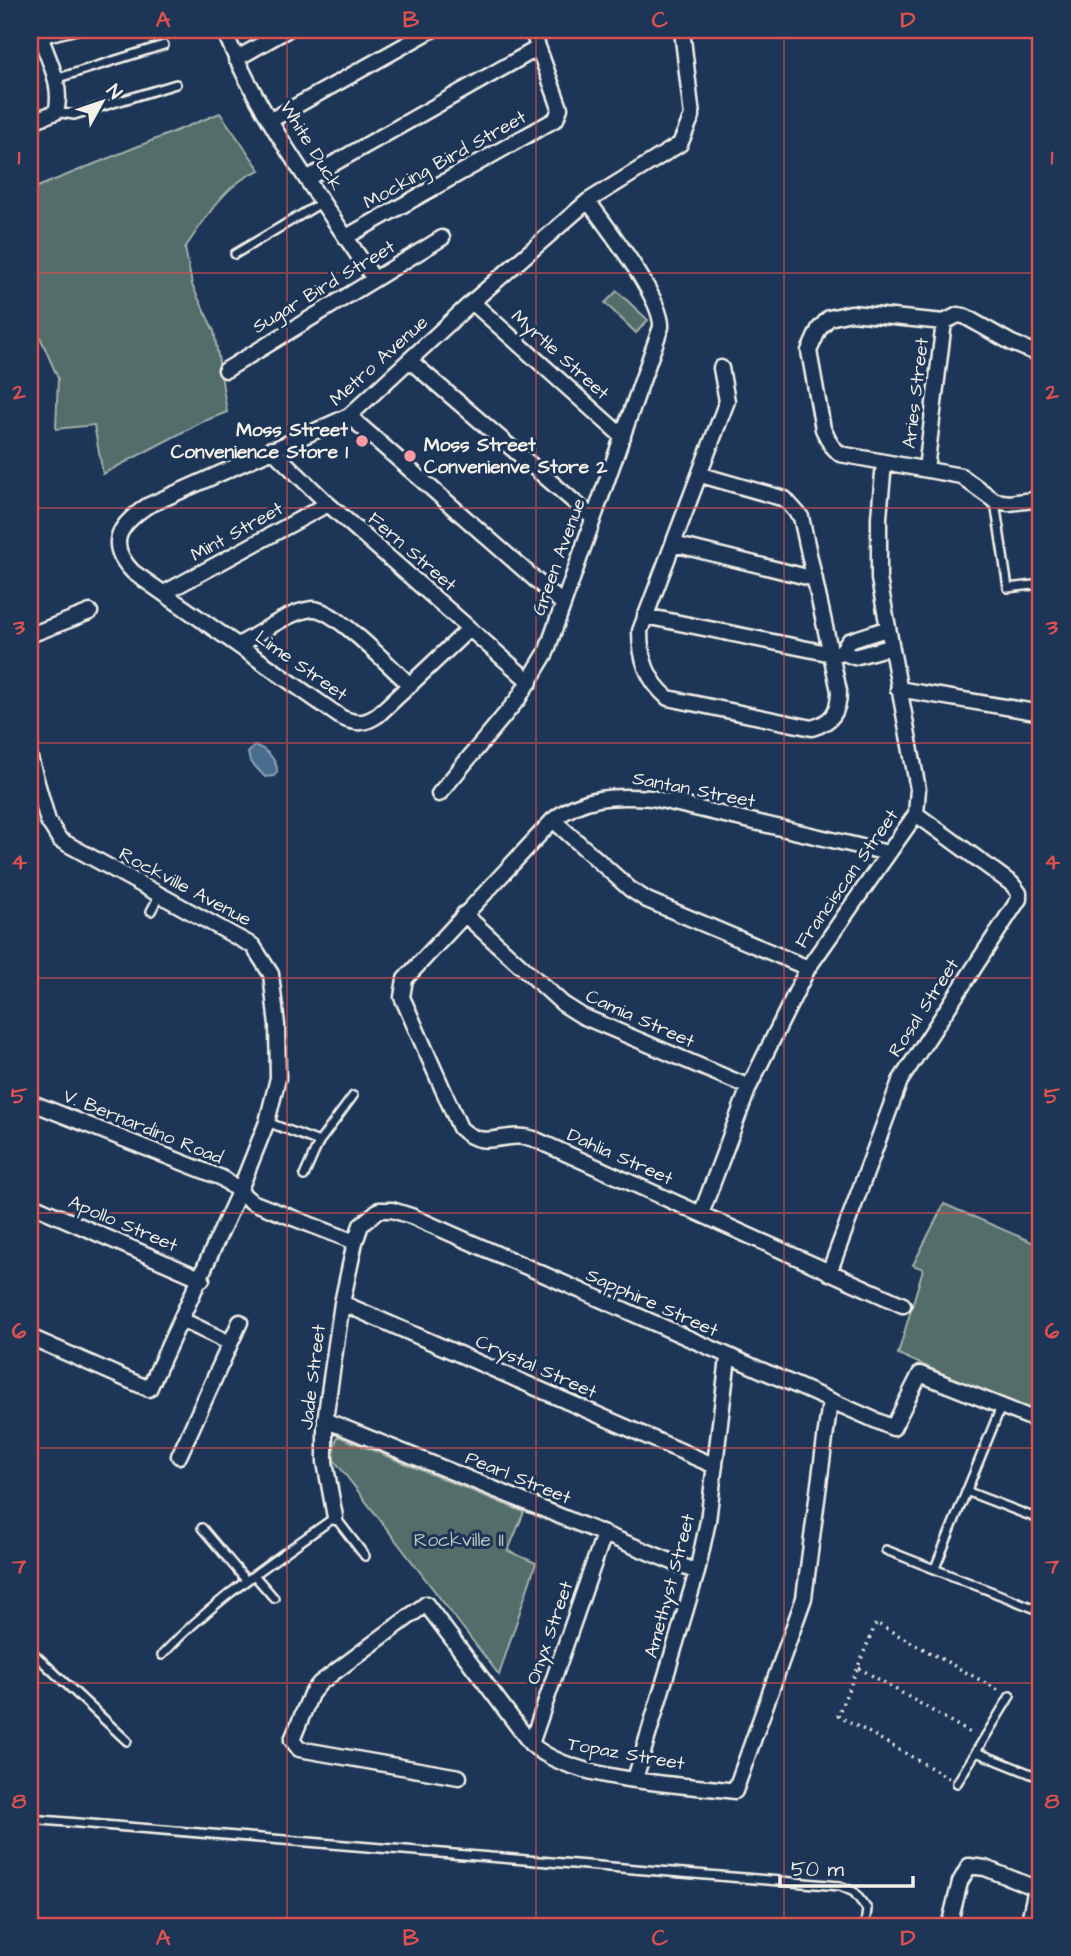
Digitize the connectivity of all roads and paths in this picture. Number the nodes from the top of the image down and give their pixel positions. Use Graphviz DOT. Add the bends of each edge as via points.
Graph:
graph roads {
  1 [pos="77,30"];
  2 [pos="223,30"];
  3 [pos="287,30"];
  4 [pos="432,30"];
  5 [pos="532,30"];
  6 [pos="682,30"];
  7 [pos="40,34"];
  8 [pos="164,45"];
  9 [pos="538,48"];
  10 [pos="236,59"];
  11 [pos="55,79"];
  12 [pos="176,84"];
  13 [pos="56,111"];
  14 [pos="271,120"];
  15 [pos="30,122"];
  16 [pos="308,177"];
  17 [pos="588,201"];
  18 [pos="323,202"];
  19 [pos="346,237"];
  20 [pos="442,238"];
  21 [pos="235,254"];
  22 [pos="374,279"];
  23 [pos="472,302"];
  24 [pos="944,322"];
  25 [pos="1041,355"];
  26 [pos="409,360"];
  27 [pos="721,368"];
  28 [pos="226,370"];
  29 [pos="349,416"];
  30 [pos="623,437"];
  31 [pos="271,449"];
  32 [pos="884,463"];
  33 [pos="926,469"];
  34 [pos="701,475"];
  35 [pos="1041,480"];
  36 [pos="1040,499"];
  37 [pos="995,501"];
  38 [pos="328,504"];
  39 [pos="593,518"];
  40 [pos="117,541"];
  41 [pos="674,544"];
  42 [pos="815,579"];
  43 [pos="1041,584"];
  44 [pos="164,593"];
  45 [pos="562,603"];
  46 [pos="90,612"];
  47 [pos="645,616"];
  48 [pos="470,629"];
  49 [pos="887,629"];
  50 [pos="30,635"];
  51 [pos="238,645"];
  52 [pos="890,647"];
  53 [pos="836,653"];
  54 [pos="530,682"];
  55 [pos="410,685"];
  56 [pos="898,689"];
  57 [pos="1041,713"];
  58 [pos="30,758"];
  59 [pos="439,794"];
  60 [pos="916,814"];
  61 [pos="553,820"];
  62 [pos="888,853"];
  63 [pos="159,896"];
  64 [pos="151,911"];
  65 [pos="464,914"];
  66 [pos="808,968"];
  67 [pos="402,988"];
  68 [pos="749,1087"];
  69 [pos="353,1096"];
  70 [pos="30,1102"];
  71 [pos="267,1122"];
  72 [pos="319,1142"];
  73 [pos="304,1176"];
  74 [pos="239,1192"];
  75 [pos="30,1204"];
  76 [pos="701,1214"];
  77 [pos="355,1242"];
  78 [pos="829,1273"];
  79 [pos="202,1279"];
  80 [pos="342,1303"];
  81 [pos="903,1305"];
  82 [pos="182,1320"];
  83 [pos="240,1322"];
  84 [pos="30,1337"];
  85 [pos="230,1342"];
  86 [pos="728,1358"];
  87 [pos="830,1401"];
  88 [pos="1001,1406"];
  89 [pos="325,1420"];
  90 [pos="1041,1422"];
  91 [pos="179,1456"];
  92 [pos="715,1466"];
  93 [pos="966,1491"];
  94 [pos="335,1517"];
  95 [pos="1041,1520"];
  96 [pos="202,1528"];
  97 [pos="604,1534"];
  98 [pos="886,1550"];
  99 [pos="365,1556"];
  100 [pos="935,1568"];
  101 [pos="696,1572"];
  102 [pos="254,1575"];
  103 [pos="245,1579"];
  104 [pos="274,1598"];
  105 [pos="1041,1611"];
  106 [pos="30,1650"];
  107 [pos="162,1655"];
  108 [pos="859,1668"];
  109 [pos="1010,1696"];
  110 [pos="983,1740"];
  111 [pos="127,1741"];
  112 [pos="531,1744"];
  113 [pos="976,1752"];
  114 [pos="459,1777"];
  115 [pos="1041,1778"];
  116 [pos="635,1779"];
  117 [pos="957,1783"];
  118 [pos="30,1819"];
  119 [pos="1039,1889"];
  120 [pos="865,1926"];
  121 [pos="949,1926"];
  122 [pos="1028,1926"];
  1 -- 7 [label="lane"];
  2 -- 10 [label="street, White Duck"];
  3 -- 10 [label="street"];
  4 -- 14 [label="street"];
  5 -- 9 [label="street"];
  6 -- 17 [label="street, Metro Avenue" via="692,116 680,144"];
  7 -- 11 [label="street"];
  8 -- 11 [label="lane"];
  9 -- 16 [label="street"];
  9 -- 19 [label="street, Mocking Bird Street" via="560,114 556,120"];
  10 -- 14 [label="street, White Duck"];
  11 -- 13 [label="street"];
  12 -- 13 [label="lane" via="74,115"];
  13 -- 15 [label="street"];
  14 -- 16 [label="street, White Duck"];
  16 -- 18 [label="street, White Duck"];
  17 -- 23 [label="street, Metro Avenue"];
  17 -- 30 [label="street, Green Avenue" via="654,299 661,318"];
  18 -- 19 [label="street, White Duck"];
  18 -- 21 [label="lane"];
  19 -- 22 [label="street, White Duck"];
  20 -- 22 [label="street, Sugar Bird Street"];
  22 -- 28 [label="street, Sugar Bird Street"];
  23 -- 26 [label="street, Metro Avenue"];
  23 -- 30 [label="street, Myrtle Street"];
  24 -- 25 [label="street" via="964,316"];
  24 -- 32 [label="street" via="852,313 829,318 809,351 824,429 836,450"];
  24 -- 33 [label="street, Aries Street"];
  26 -- 29 [label="street, Metro Avenue"];
  26 -- 39 [label="street"];
  27 -- 34 [label="street" via="727,401"];
  29 -- 31 [label="street, Metro Avenue"];
  29 -- 45 [label="street"];
  30 -- 39 [label="street, Green Avenue"];
  31 -- 38 [label="street, Fern Street"];
  31 -- 40 [label="street, Metro Avenue" via="146,506 123,527"];
  32 -- 33 [label="street"];
  32 -- 49 [label="street, Franciscan Street" via="878,547"];
  33 -- 37 [label="street" via="961,476"];
  34 -- 41 [label="street"];
  34 -- 42 [label="street" via="792,503 801,517"];
  35 -- 36 [label="street"];
  36 -- 37 [label="street"];
  37 -- 43 [label="lane" via="1008,589"];
  38 -- 44 [label="street, Mint Street"];
  38 -- 48 [label="street, Fern Street"];
  39 -- 45 [label="street, Green Avenue"];
  40 -- 44 [label="street, Lime Street" via="124,562"];
  41 -- 42 [label="street"];
  41 -- 47 [label="street"];
  42 -- 53 [label="street"];
  44 -- 51 [label="street, Lime Street"];
  45 -- 54 [label="street, Green Avenue" via="547,653"];
  46 -- 50 [label="street"];
  47 -- 53 [label="street"];
  47 -- 53 [label="street" via="640,646 645,668 668,698 811,728 832,718 839,707"];
  48 -- 54 [label="street, Fern Street"];
  48 -- 55 [label="street, Lime Street"];
  49 -- 52 [label="street, Franciscan Street"];
  49 -- 53 [label="street" via="849,641"];
  51 -- 55 [label="street" via="302,612 318,609 334,617"];
  51 -- 55 [label="street, Lime Street" via="354,723 371,720"];
  52 -- 53 [label="street" via="854,657"];
  52 -- 56 [label="street, Franciscan Street"];
  54 -- 59 [label="street, Green Avenue"];
  56 -- 57 [label="street"];
  56 -- 60 [label="street, Franciscan Street" via="918,789"];
  58 -- 63 [label="street, Rockville Avenue" via="48,821 60,840"];
  60 -- 62 [label="street, Franciscan Street"];
  60 -- 78 [label="street, Rosal Street" via="1012,884 1019,899 900,1081"];
  61 -- 62 [label="street, Santan Street" via="569,807 591,800 617,795 652,797"];
  61 -- 65 [label="street, Santan Street"];
  61 -- 66 [label="street" via="647,900"];
  62 -- 66 [label="street, Franciscan Street"];
  63 -- 64 [label="lane"];
  63 -- 71 [label="street, Rockville Avenue" via="253,946 271,974 278,1078"];
  65 -- 67 [label="street, Santan Street"];
  65 -- 68 [label="street, Camia Street" via="582,1016"];
  66 -- 68 [label="street, Franciscan Street"];
  67 -- 76 [label="street, Dahlia Street" via="460,1128 471,1138 488,1141 522,1135"];
  68 -- 76 [label="street, Franciscan Street"];
  69 -- 72 [label="lane"];
  70 -- 74 [label="street, V. Bernardino Road" via="222,1178"];
  71 -- 72 [label="lane"];
  71 -- 74 [label="street, Rockville Avenue"];
  72 -- 73 [label="lane"];
  74 -- 77 [label="street, V. Bernardino Road" via="252,1202"];
  74 -- 79 [label="street, Rockville Avenue"];
  75 -- 79 [label="street, Apollo Street"];
  76 -- 78 [label="street, Dahlia Street"];
  77 -- 80 [label="street, Jade Street"];
  77 -- 86 [label="street, Sapphire Street" via="369,1216 393,1210"];
  78 -- 81 [label="street, Dahlia Street"];
  79 -- 82 [label="street, Rockville Avenue"];
  80 -- 89 [label="street, Jade Street"];
  80 -- 92 [label="street, Crystal Street"];
  82 -- 84 [label="street, Rockville Avenue" via="149,1389"];
  82 -- 85 [label="street"];
  83 -- 85 [label="street"];
  85 -- 91 [label="street"];
  86 -- 87 [label="street, Sapphire Street"];
  86 -- 92 [label="street, Amethyst Street"];
  87 -- 88 [label="street, Sapphire Street" via="893,1428 920,1374"];
  87 -- 116 [label="street, Topaz Street" via="804,1598 735,1791"];
  88 -- 90 [label="street"];
  88 -- 93 [label="lane"];
  89 -- 94 [label="street, Jade Street" via="325,1462"];
  89 -- 97 [label="street, Pearl Street"];
  92 -- 101 [label="street, Amethyst Street"];
  93 -- 95 [label="lane"];
  93 -- 100 [label="lane"];
  94 -- 99 [label="lane"];
  94 -- 102 [label="lane"];
  96 -- 103 [label="lane"];
  97 -- 101 [label="street, Pearl Street"];
  97 -- 112 [label="street, Onyx Street"];
  98 -- 100 [label="lane"];
  100 -- 105 [label="lane"];
  101 -- 116 [label="street, Amethyst Street"];
  102 -- 103 [label="lane"];
  102 -- 104 [label="lane"];
  103 -- 107 [label="lane"];
  106 -- 111 [label="lane"];
  108 -- 109 [label="path" via="876,1623"];
  108 -- 110 [label="path"];
  108 -- 117 [label="path" via="838,1715"];
  109 -- 110 [label="lane"];
  110 -- 113 [label="lane"];
  112 -- 114 [label="street, Topaz Street" via="426,1604 320,1684 311,1694 292,1740 299,1749"];
  112 -- 116 [label="street, Topaz Street" via="566,1766"];
  113 -- 115 [label="lane"];
  113 -- 117 [label="lane"];
  118 -- 120 [label="lane" via="840,1886 854,1892 867,1909"];
  119 -- 121 [label="street" via="969,1866"];
  119 -- 122 [label="street"];
}
